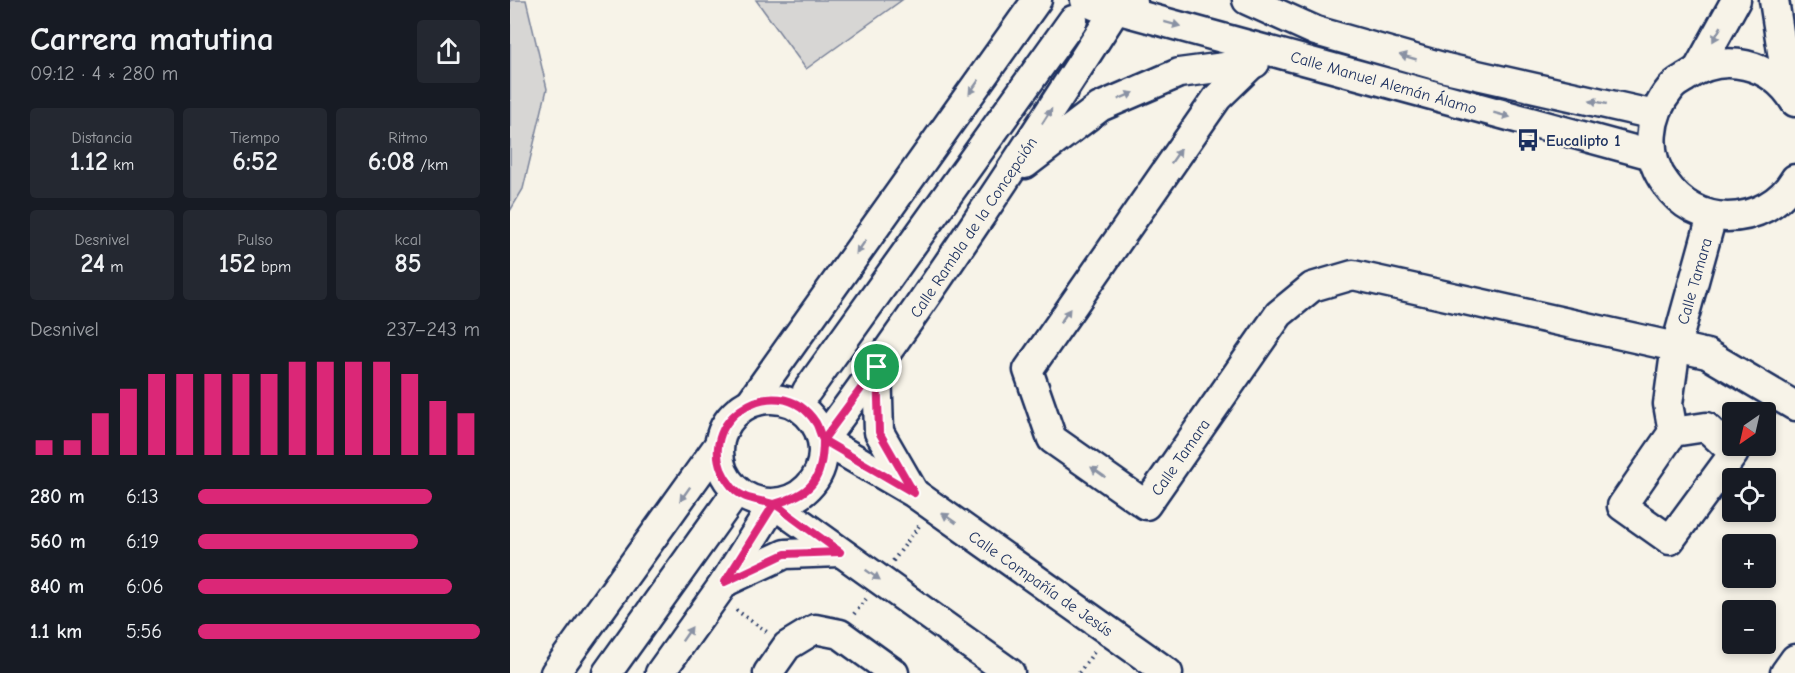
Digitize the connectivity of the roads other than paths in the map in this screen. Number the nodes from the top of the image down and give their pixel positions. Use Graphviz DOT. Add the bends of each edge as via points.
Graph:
graph roads {
  1 [pos="1018,0"];
  2 [pos="1037,0"];
  3 [pos="1247,0"];
  4 [pos="1736,0"];
  5 [pos="1774,0"];
  6 [pos="1126,4"];
  7 [pos="1079,10"];
  8 [pos="1007,40"];
  9 [pos="1282,53"];
  10 [pos="1251,65"];
  11 [pos="1698,69"];
  12 [pos="1792,96"];
  13 [pos="1655,114"];
  14 [pos="1652,155"];
  15 [pos="1009,176"];
  16 [pos="1793,187"];
  17 [pos="1712,216"];
  18 [pos="1676,346"];
  19 [pos="877,367"];
  20 [pos="807,391"];
  21 [pos="750,403"];
  22 [pos="1795,406"];
  23 [pos="1673,432"];
  24 [pos="823,440"];
  25 [pos="718,446"];
  26 [pos="914,493"];
  27 [pos="730,501"];
  28 [pos="774,504"];
  29 [pos="840,552"];
  30 [pos="725,582"];
  31 [pos="1795,659"];
  32 [pos="555,673"];
  33 [pos="607,673"];
  34 [pos="660,673"];
  35 [pos="768,673"];
  36 [pos="894,673"];
  37 [pos="1010,673"];
  38 [pos="1168,673"];
  39 [pos="1785,673"];
  1 -- 8 [label="street"];
  2 -- 8 [label="street"];
  13 -- 3 [label="street, Calle Manuel Alemán Álamo, one-way" via="1424,62 1316,31"];
  4 -- 11 [label="street, one-way"];
  5 -- 12 [label="street"];
  6 -- 7 [label="street, Calle Manuel Alemán Álamo"];
  6 -- 9 [label="street, Calle Manuel Alemán Álamo, one-way"];
  15 -- 6 [label="street, Calle Rambla de la Concepción, one-way"];
  7 -- 20 [label="street"];
  8 -- 21 [label="street, one-way"];
  9 -- 10 [label="street, Calle Rambla de la Concepción"];
  9 -- 14 [label="street, Calle Manuel Alemán Álamo, one-way"];
  15 -- 10 [label="street, Calle Rambla de la Concepción, one-way" via="1100,107 1179,73"];
  18 -- 10 [label="street, Calle Tamara, one-way" via="1353,275 1312,287 1279,314 1146,506 1052,439 1028,370 1217,98"];
  11 -- 12 [label="street" via="1722,63 1747,64 1769,74"];
  11 -- 13 [label="street" via="1671,87"];
  13 -- 14 [label="street"];
  14 -- 17 [label="street" via="1673,194 1691,208"];
  15 -- 19 [label="street, Calle Rambla de la Concepción"];
  16 -- 17 [label="street" via="1767,208 1740,217"];
  17 -- 18 [label="street, Calle Tamara"];
  18 -- 22 [label="street, Calle Tamara" via="1707,354"];
  18 -- 23 [label="street" via="1668,404"];
  19 -- 24 [label="street, Calle Rambla de la Concepción"];
  19 -- 26 [label="street, Calle Compañía de Jesús" via="879,432"];
  21 -- 24 [label="street" via="786,401 803,409 816,423"];
  21 -- 25 [label="street" via="735,413"];
  24 -- 26 [label="street, Calle Compañía de Jesús"];
  24 -- 28 [label="street" via="823,463 813,483 796,498"];
  25 -- 28 [label="street" via="721,468 733,488 752,501"];
  25 -- 32 [label="street, one-way"];
  38 -- 26 [label="street, Calle Compañía de Jesús, one-way"];
  27 -- 33 [label="street"];
  28 -- 29 [label="street"];
  28 -- 30 [label="street"];
  29 -- 30 [label="street" via="785,554"];
  29 -- 37 [label="street, one-way"];
  34 -- 30 [label="street, one-way"];
  31 -- 39 [label="street"];
  35 -- 36 [label="street" via="787,646 815,629 840,634"];
}
